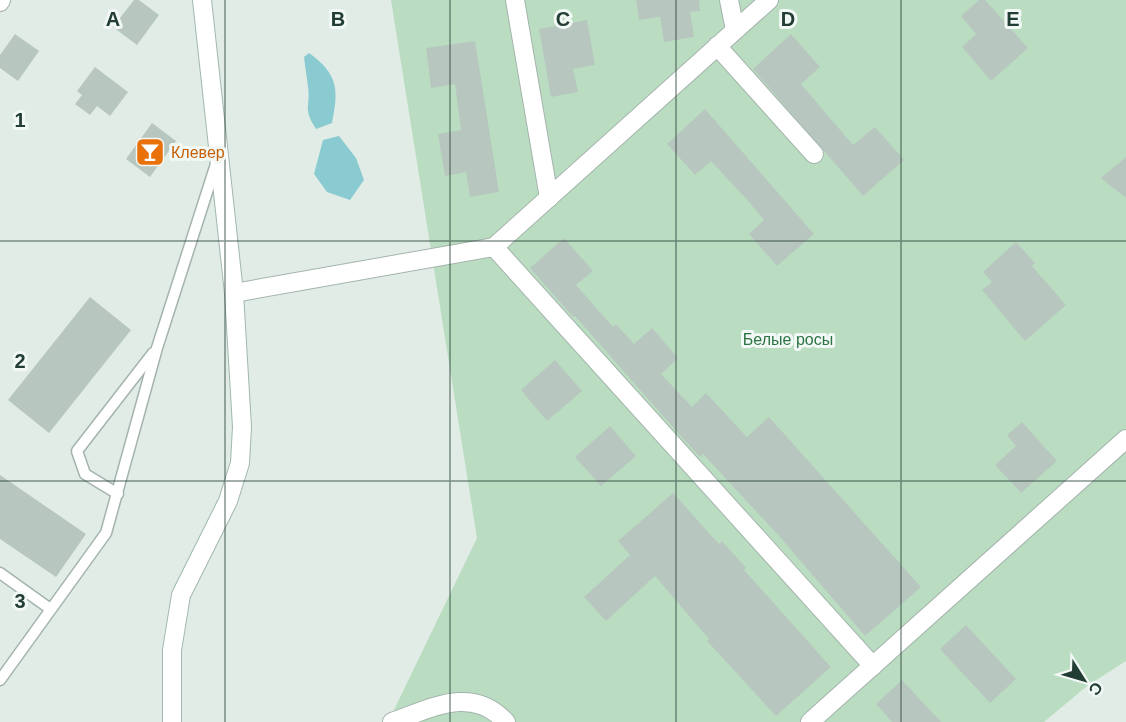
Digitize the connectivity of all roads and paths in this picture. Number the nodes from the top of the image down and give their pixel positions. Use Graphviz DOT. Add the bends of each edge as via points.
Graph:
graph roads {
  1 [pos="202,0"];
  2 [pos="515,0"];
  3 [pos="729,0"];
  4 [pos="769,0"];
  5 [pos="735,30"];
  6 [pos="717,46"];
  7 [pos="814,154"];
  8 [pos="218,158"];
  9 [pos="549,198"];
  10 [pos="494,247"];
  11 [pos="234,294"];
  12 [pos="157,348"];
  13 [pos="1126,440"];
  14 [pos="118,494"];
  15 [pos="0,573"];
  16 [pos="49,609"];
  17 [pos="873,666"];
  18 [pos="0,680"];
  19 [pos="172,722"];
  20 [pos="392,722"];
  21 [pos="506,722"];
  22 [pos="810,722"];
  1 -- 8 [label="street"];
  2 -- 9 [label="street"];
  3 -- 5 [label="street"];
  4 -- 5 [label="street"];
  5 -- 6 [label="street"];
  6 -- 7 [label="street"];
  6 -- 9 [label="street"];
  8 -- 11 [label="street"];
  8 -- 12 [label="lane"];
  9 -- 10 [label="street"];
  10 -- 11 [label="street"];
  10 -- 17 [label="street"];
  11 -- 19 [label="street" via="242,427 240,463 228,501 181,595 172,650"];
  12 -- 14 [label="lane"];
  12 -- 14 [label="lane" via="77,452 85,474"];
  13 -- 17 [label="street"];
  14 -- 16 [label="lane" via="106,533"];
  15 -- 16 [label="lane"];
  16 -- 18 [label="lane"];
  17 -- 22 [label="street"];
  20 -- 21 [label="street" via="449,702 476,702 494,709"];
}
